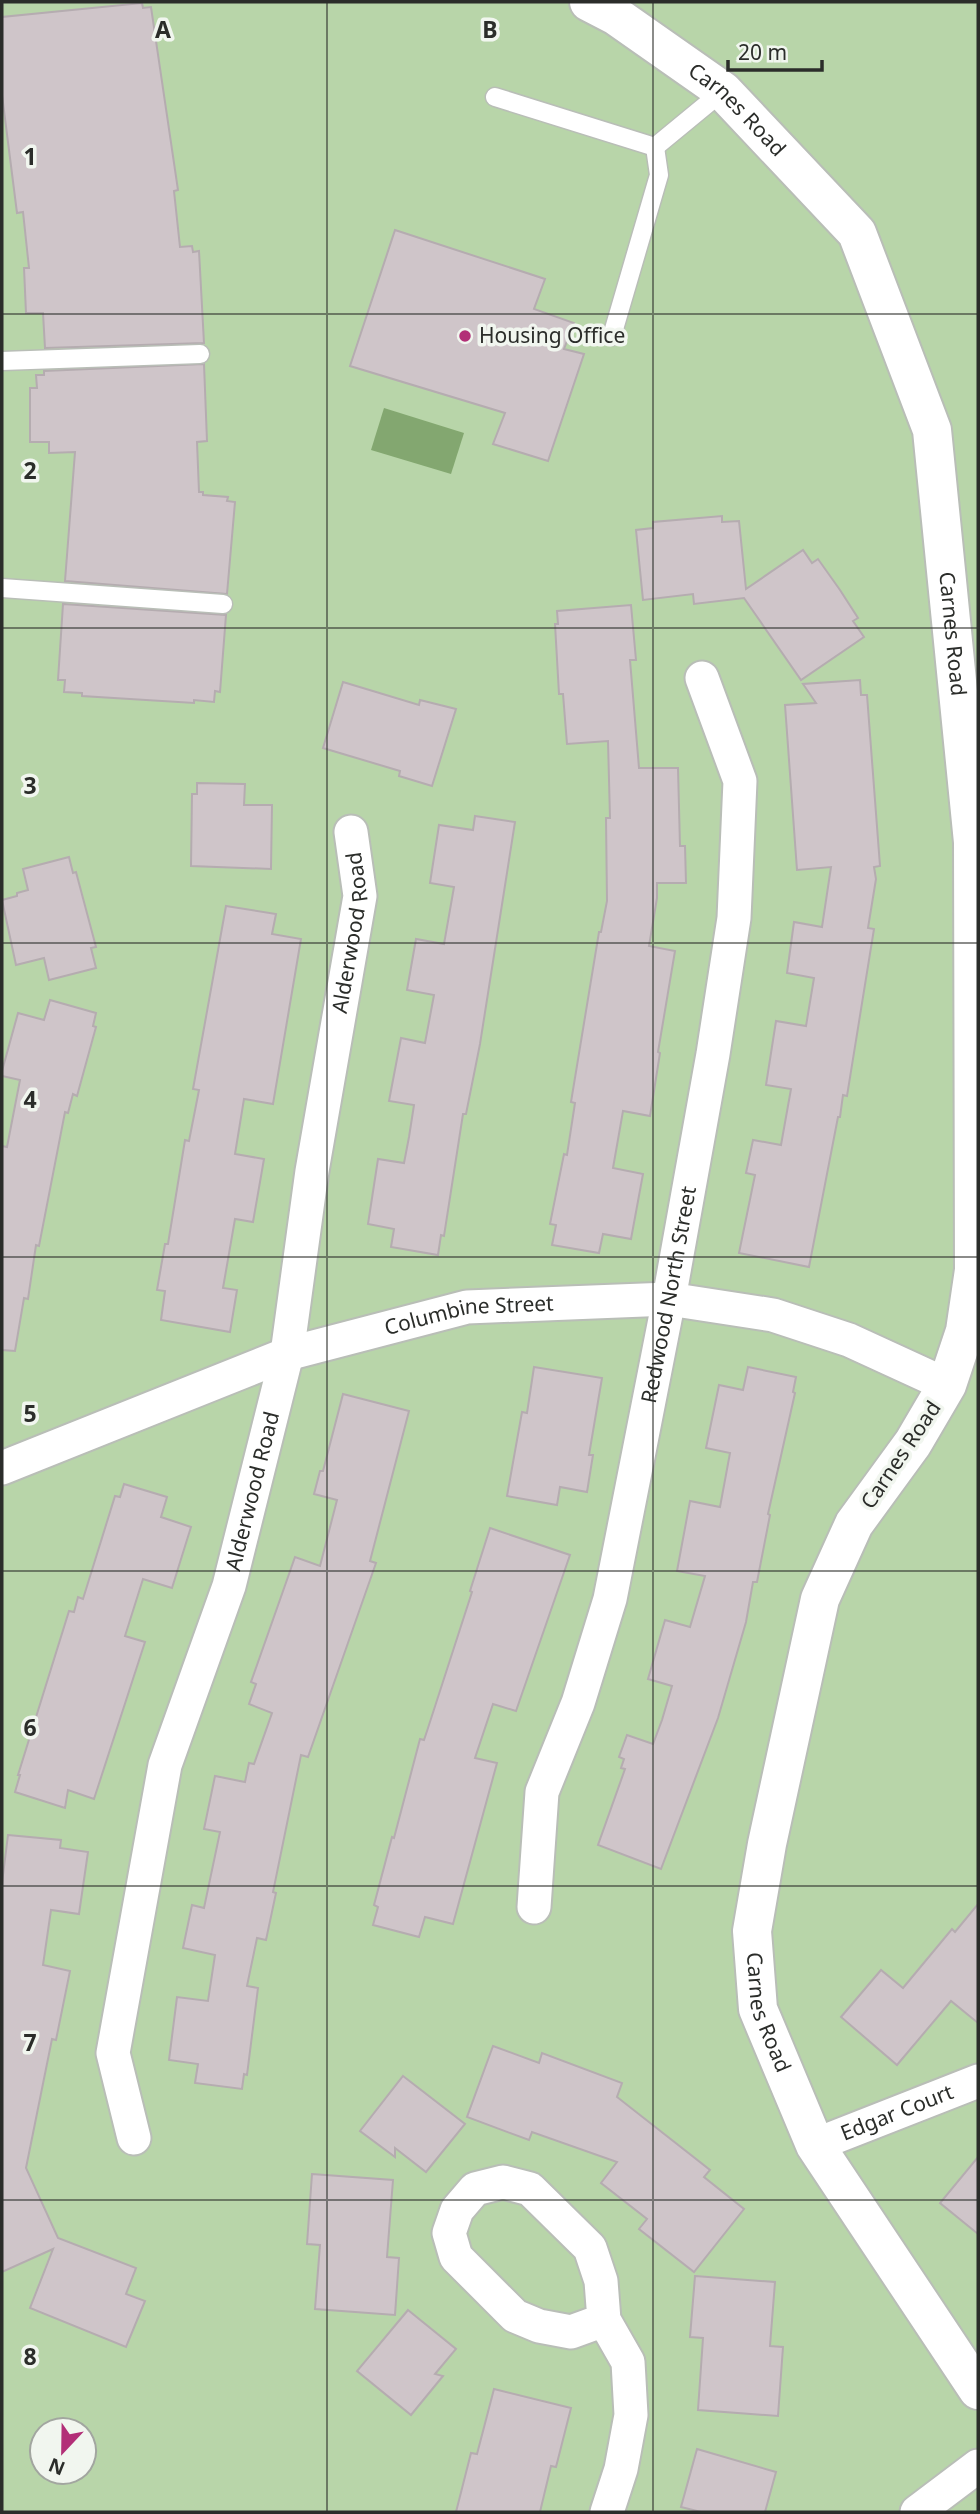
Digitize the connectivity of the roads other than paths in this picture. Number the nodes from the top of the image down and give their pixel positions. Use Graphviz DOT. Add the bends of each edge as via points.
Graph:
graph roads {
  1 [pos="589,2"];
  2 [pos="723,90"];
  3 [pos="495,96"];
  4 [pos="655,147"];
  5 [pos="612,336"];
  6 [pos="200,354"];
  7 [pos="2,361"];
  8 [pos="2,588"];
  9 [pos="223,604"];
  10 [pos="702,678"];
  11 [pos="351,832"];
  12 [pos="669,1300"];
  13 [pos="287,1354"];
  14 [pos="947,1385"];
  15 [pos="2,1468"];
  16 [pos="534,1908"];
  17 [pos="978,2081"];
  18 [pos="134,2138"];
  19 [pos="815,2145"];
  20 [pos="604,2320"];
  21 [pos="978,2390"];
  22 [pos="978,2466"];
  23 [pos="607,2512"];
  24 [pos="916,2512"];
  1 -- 2 [label="street, Carnes Road"];
  2 -- 4 [label="lane"];
  2 -- 14 [label="street, Carnes Road" via="857,233 932,430 973,842 974,1270 965,1331"];
  3 -- 4 [label="lane"];
  4 -- 5 [label="lane" via="659,175"];
  6 -- 7 [label="lane"];
  8 -- 9 [label="lane"];
  10 -- 12 [label="street, Redwood North Street" via="740,782 734,918"];
  11 -- 13 [label="street, Alderwood Road" via="359,896 312,1171"];
  12 -- 13 [label="street, Columbine Street" via="467,1307"];
  12 -- 14 [label="street, Columbine Street" via="772,1315 849,1340"];
  12 -- 16 [label="street, Redwood North Street" via="610,1599 578,1703 542,1792"];
  13 -- 15 [label="street, Columbine Street"];
  13 -- 18 [label="street, Alderwood Road" via="229,1586 164,1765 114,2053"];
  14 -- 19 [label="street, Carnes Road" via="914,1443 854,1524 820,1599 767,1844 752,1931 758,2009"];
  17 -- 19 [label="street, Edgar Court"];
  19 -- 21 [label="street, Carnes Road"];
  20 -- 20 [label="street" via="601,2281 590,2248 530,2189 503,2182 475,2189 457,2210 449,2233 456,2257 515,2316 571,2332"];
  20 -- 23 [label="street" via="628,2362 631,2415"];
  22 -- 24 [label="street"];
}
